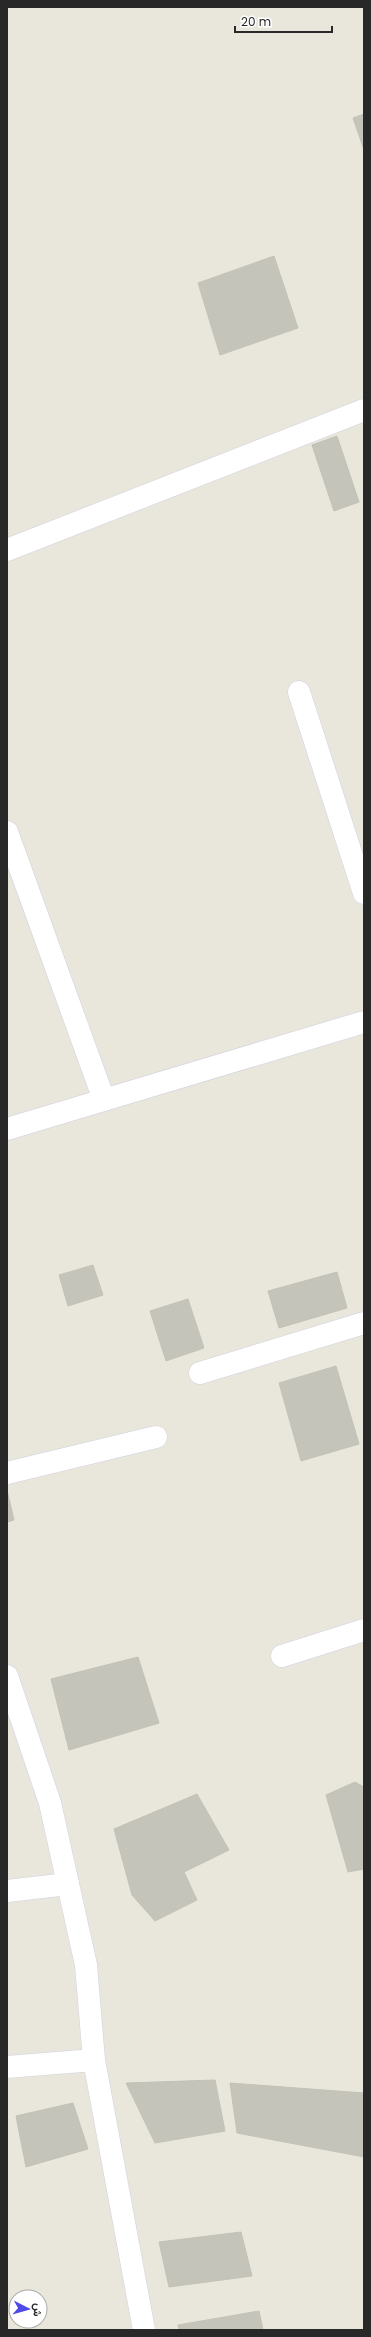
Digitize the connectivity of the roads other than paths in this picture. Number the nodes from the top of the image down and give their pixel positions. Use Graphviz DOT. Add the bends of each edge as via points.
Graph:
graph roads {
  1 [pos="362,417"];
  2 [pos="7,550"];
  3 [pos="298,692"];
  4 [pos="7,832"];
  5 [pos="364,893"];
  6 [pos="364,1022"];
  7 [pos="104,1100"];
  8 [pos="7,1129"];
  9 [pos="364,1323"];
  10 [pos="200,1373"];
  11 [pos="156,1437"];
  12 [pos="7,1473"];
  13 [pos="364,1630"];
  14 [pos="282,1656"];
  15 [pos="7,1676"];
  16 [pos="14,1718"];
  17 [pos="68,1884"];
  18 [pos="7,1891"];
  19 [pos="94,2060"];
  20 [pos="7,2067"];
  21 [pos="144,2330"];
  1 -- 2 [label="street"];
  3 -- 5 [label="street"];
  4 -- 7 [label="street"];
  6 -- 7 [label="street"];
  7 -- 8 [label="street"];
  9 -- 10 [label="street"];
  11 -- 12 [label="street"];
  13 -- 14 [label="street"];
  15 -- 16 [label="street"];
  16 -- 17 [label="street" via="50,1803"];
  17 -- 18 [label="street"];
  17 -- 19 [label="street" via="86,1965"];
  19 -- 20 [label="street"];
  19 -- 21 [label="street"];
}
